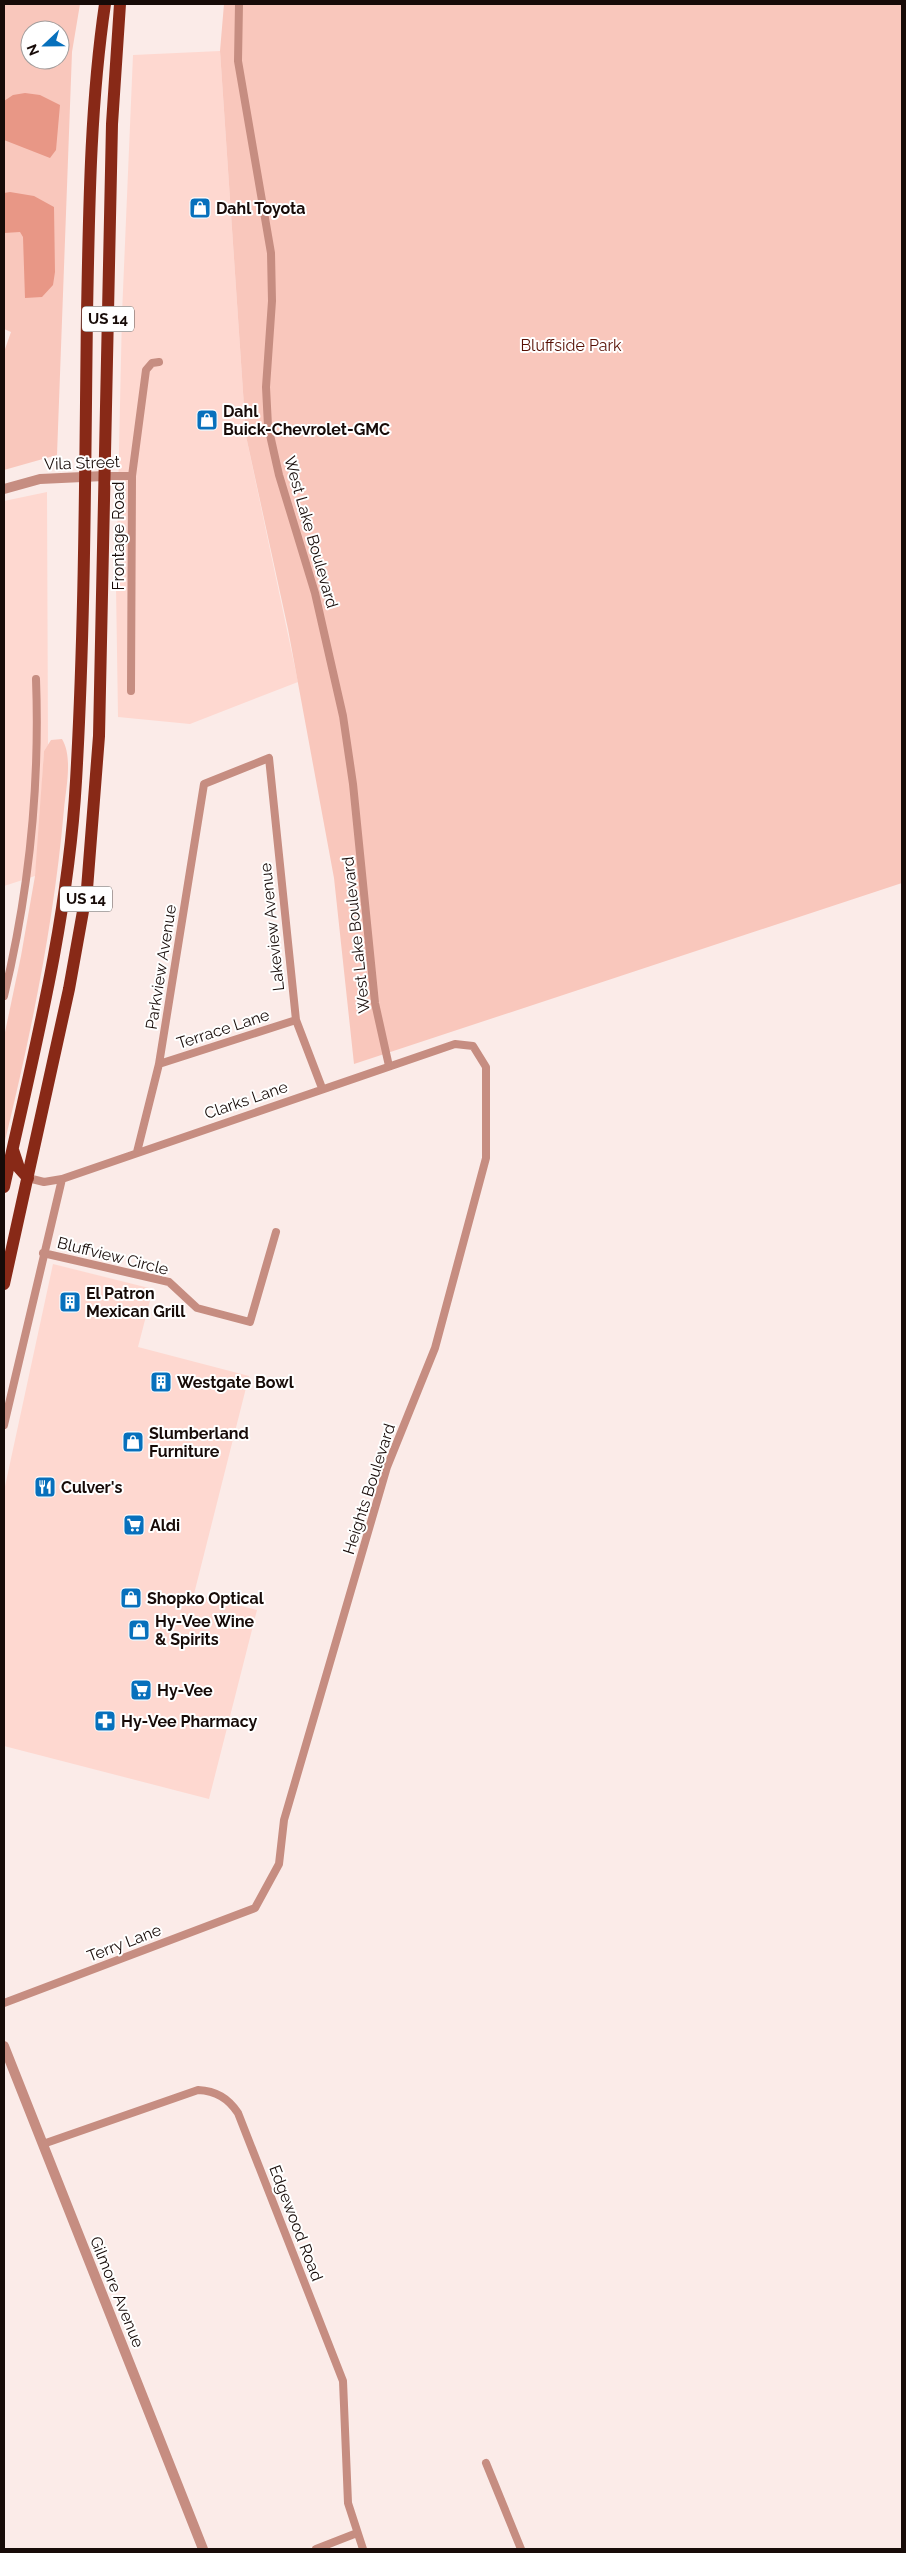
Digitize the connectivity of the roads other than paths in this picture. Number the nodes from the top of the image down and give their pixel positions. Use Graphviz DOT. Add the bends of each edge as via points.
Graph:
graph roads {
  1 [pos="105,4"];
  2 [pos="120,4"];
  3 [pos="240,4"];
  4 [pos="159,362"];
  5 [pos="84,476"];
  6 [pos="104,476"];
  7 [pos="132,476"];
  8 [pos="4,489"];
  9 [pos="36,679"];
  10 [pos="131,691"];
  11 [pos="269,758"];
  12 [pos="4,996"];
  13 [pos="296,1020"];
  14 [pos="473,1046"];
  15 [pos="159,1064"];
  16 [pos="389,1066"];
  17 [pos="322,1088"];
  18 [pos="13,1147"];
  19 [pos="137,1152"];
  20 [pos="28,1178"];
  21 [pos="62,1179"];
  22 [pos="4,1187"];
  23 [pos="276,1232"];
  24 [pos="43,1253"];
  25 [pos="4,1284"];
  26 [pos="4,1425"];
  27 [pos="255,1908"];
  28 [pos="4,2003"];
  29 [pos="4,2046"];
  30 [pos="43,2144"];
  31 [pos="486,2463"];
  32 [pos="357,2533"];
  33 [pos="203,2549"];
  34 [pos="316,2549"];
  35 [pos="363,2549"];
  36 [pos="522,2549"];
  1 -- 5 [label="highway, US 14" via="91,150"];
  2 -- 6 [label="highway, US 14" via="112,124"];
  3 -- 16 [label="street, West Lake Boulevard" via="238,61 271,253 272,300 266,387 268,426 279,475 316,599 343,716 376,1003"];
  4 -- 7 [label="street, Frontage Road" via="152,363 146,370"];
  5 -- 6 [label="street, Vila Street"];
  5 -- 8 [label="street, Vila Street" via="40,478"];
  5 -- 18 [label="highway, US 14" via="78,728 68,862 45,1005"];
  6 -- 7 [label="street, Vila Street"];
  6 -- 20 [label="highway, US 14" via="99,736 92,848 79,941"];
  7 -- 10 [label="street, Frontage Road"];
  9 -- 12 [label="street" via="35,799 27,874"];
  11 -- 13 [label="street, Lakeview Avenue"];
  11 -- 15 [label="street, Parkview Avenue" via="204,784"];
  13 -- 15 [label="street, Terrace Lane"];
  13 -- 17 [label="street, Lakeview Avenue"];
  14 -- 16 [label="street, Clarks Lane" via="454,1044"];
  14 -- 27 [label="street, Heights Boulevard" via="486,1067 486,1158 435,1348 388,1467 309,1734 284,1820 279,1864"];
  15 -- 19 [label="street, Parkview Avenue"];
  16 -- 17 [label="street, Clarks Lane"];
  17 -- 19 [label="street, Clarks Lane"];
  18 -- 20 [label="highway" via="16,1163"];
  18 -- 22 [label="highway, US 14"];
  19 -- 21 [label="street, Clarks Lane"];
  20 -- 21 [label="street, Clarks Lane" via="44,1182"];
  20 -- 25 [label="highway, US 14"];
  21 -- 24 [label="street"];
  23 -- 24 [label="street, Bluffview Circle" via="250,1322 197,1308 169,1282"];
  24 -- 26 [label="street"];
  27 -- 28 [label="street, Terry Lane"];
  29 -- 30 [label="street, Gilmore Avenue"];
  30 -- 32 [label="street, Edgewood Road" via="198,2090 220,2095 231,2103 238,2113 343,2381 348,2503"];
  30 -- 33 [label="street, Gilmore Avenue"];
  31 -- 36 [label="street"];
  32 -- 34 [label="street"];
  32 -- 35 [label="street, Edgewood Road"];
}
